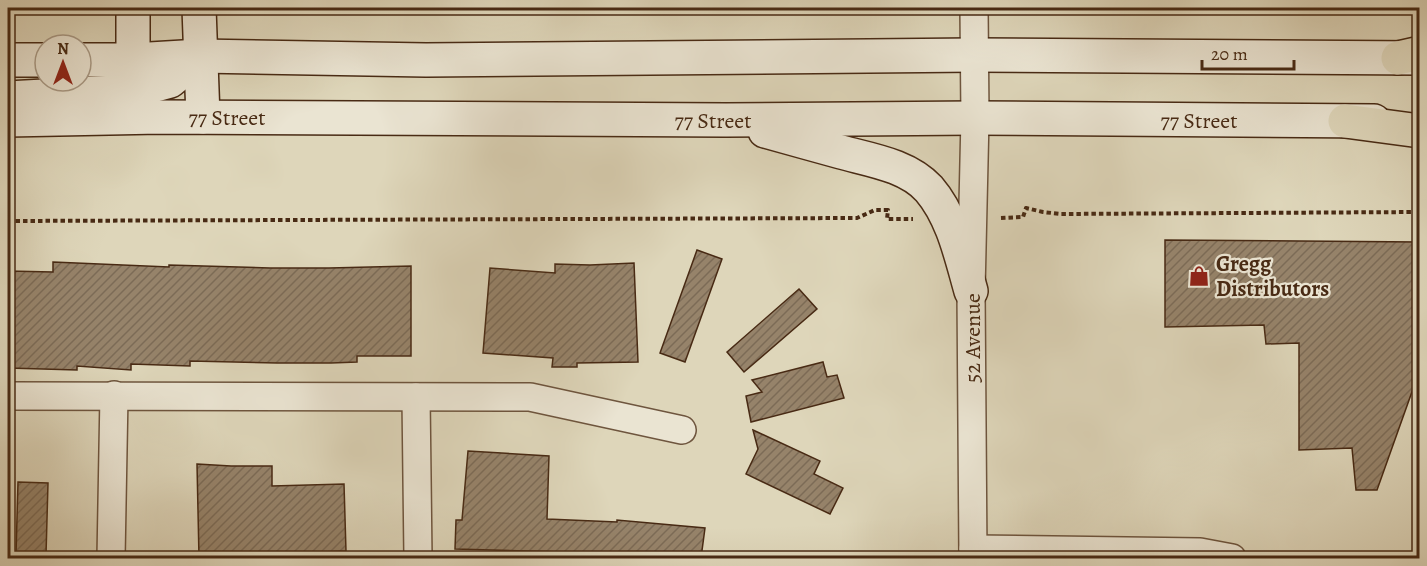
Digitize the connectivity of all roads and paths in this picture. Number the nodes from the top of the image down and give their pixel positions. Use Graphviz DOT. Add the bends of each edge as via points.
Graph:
graph roads {
  1 [pos="134,8"];
  2 [pos="199,8"];
  3 [pos="974,8"];
  4 [pos="975,55"];
  5 [pos="1412,56"];
  6 [pos="200,57"];
  7 [pos="8,60"];
  8 [pos="33,60"];
  9 [pos="93,67"];
  10 [pos="133,89"];
  11 [pos="8,98"];
  12 [pos="203,117"];
  13 [pos="975,118"];
  14 [pos="8,120"];
  15 [pos="726,120"];
  16 [pos="1346,121"];
  17 [pos="1419,121"];
  18 [pos="1419,131"];
  19 [pos="1419,212"];
  20 [pos="1006,218"];
  21 [pos="921,219"];
  22 [pos="8,221"];
  23 [pos="971,291"];
  24 [pos="114,395"];
  25 [pos="8,396"];
  26 [pos="416,397"];
  27 [pos="682,430"];
  28 [pos="973,554"];
  29 [pos="111,558"];
  30 [pos="418,558"];
  31 [pos="1232,558"];
  1 -- 10 [label="main road"];
  2 -- 6 [label="main road"];
  3 -- 4 [label="street, 52 Avenue"];
  4 -- 5 [label="main road, 77 Street"];
  4 -- 6 [label="main road, 77 Street" via="426,60"];
  4 -- 13 [label="street, 52 Avenue"];
  6 -- 10 [label="main road, 77 Street"];
  6 -- 12 [label="main road"];
  7 -- 8 [label="main road"];
  9 -- 10 [label="main road, 77 Street"];
  10 -- 11 [label="main road"];
  10 -- 12 [label="main road, 77 Street"];
  10 -- 14 [label="main road, 77 Street"];
  12 -- 15 [label="main road, 77 Street"];
  13 -- 15 [label="main road, 77 Street"];
  13 -- 16 [label="main road, 77 Street"];
  13 -- 23 [label="street, 52 Avenue"];
  15 -- 23 [label="main road" via="887,164 909,174 927,188 947,218"];
  16 -- 17 [label="main road, 77 Street"];
  16 -- 18 [label="main road"];
  19 -- 20 [label="path" via="1061,214 1026,208 1023,217"];
  21 -- 22 [label="path" via="887,219 888,210 875,210 857,218"];
  23 -- 28 [label="street, 52 Avenue"];
  24 -- 25 [label="street"];
  24 -- 26 [label="street"];
  24 -- 29 [label="street"];
  26 -- 27 [label="street" via="530,397"];
  26 -- 30 [label="street"];
  28 -- 31 [label="street" via="1200,552"];
}
